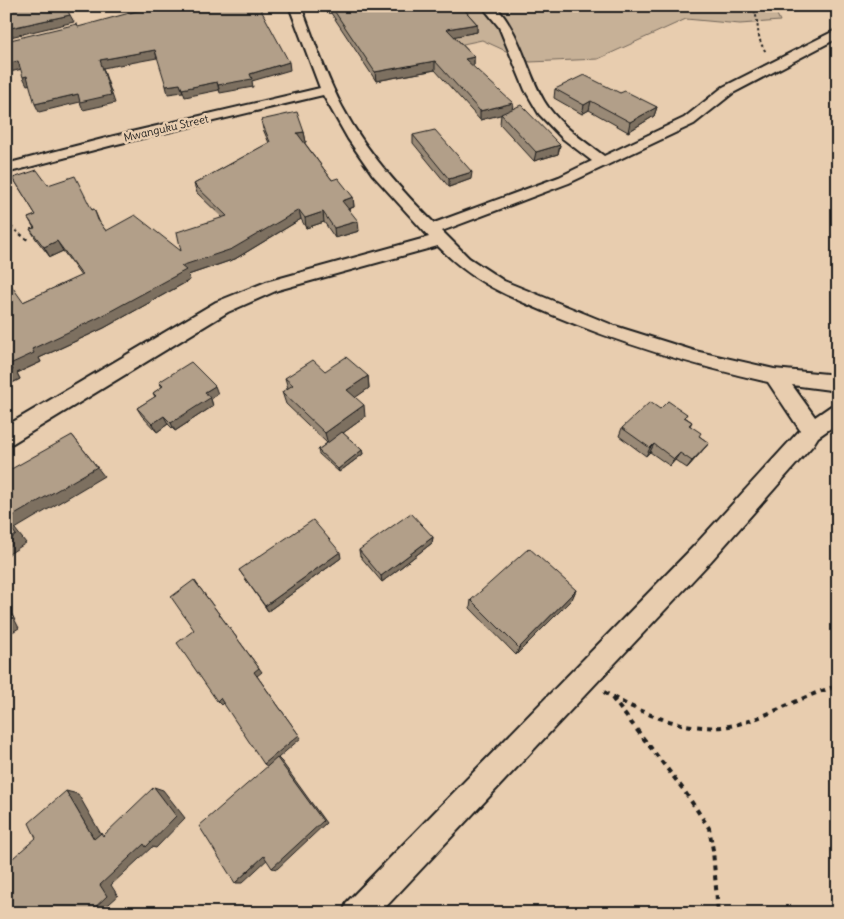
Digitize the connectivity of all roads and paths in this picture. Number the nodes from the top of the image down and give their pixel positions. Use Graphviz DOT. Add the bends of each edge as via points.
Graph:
graph roads {
  1 [pos="295,6"];
  2 [pos="488,6"];
  3 [pos="752,6"];
  4 [pos="838,33"];
  5 [pos="779,64"];
  6 [pos="327,90"];
  7 [pos="604,162"];
  8 [pos="6,169"];
  9 [pos="6,223"];
  10 [pos="435,235"];
  11 [pos="29,241"];
  12 [pos="774,376"];
  13 [pos="838,383"];
  14 [pos="838,412"];
  15 [pos="811,431"];
  16 [pos="6,437"];
  17 [pos="583,678"];
  18 [pos="838,686"];
  19 [pos="612,698"];
  20 [pos="358,913"];
  21 [pos="718,913"];
  1 -- 6 [label="street"];
  2 -- 7 [label="street" via="512,36 539,104 569,135"];
  3 -- 5 [label="path" via="760,46"];
  4 -- 5 [label="street"];
  5 -- 7 [label="street" via="728,90 689,121"];
  6 -- 8 [label="street, Mwanguku Street"];
  6 -- 10 [label="street" via="378,172"];
  7 -- 10 [label="street"];
  9 -- 11 [label="path"];
  10 -- 12 [label="street" via="463,262 498,284 543,305 608,331 695,358"];
  10 -- 16 [label="street" via="272,286 222,307"];
  12 -- 13 [label="street"];
  12 -- 15 [label="street"];
  14 -- 15 [label="street"];
  15 -- 17 [label="street" via="703,553"];
  17 -- 19 [label="path"];
  17 -- 20 [label="street"];
  18 -- 19 [label="path" via="736,724 721,726 686,724 650,715"];
  19 -- 21 [label="path" via="709,828"];
}
